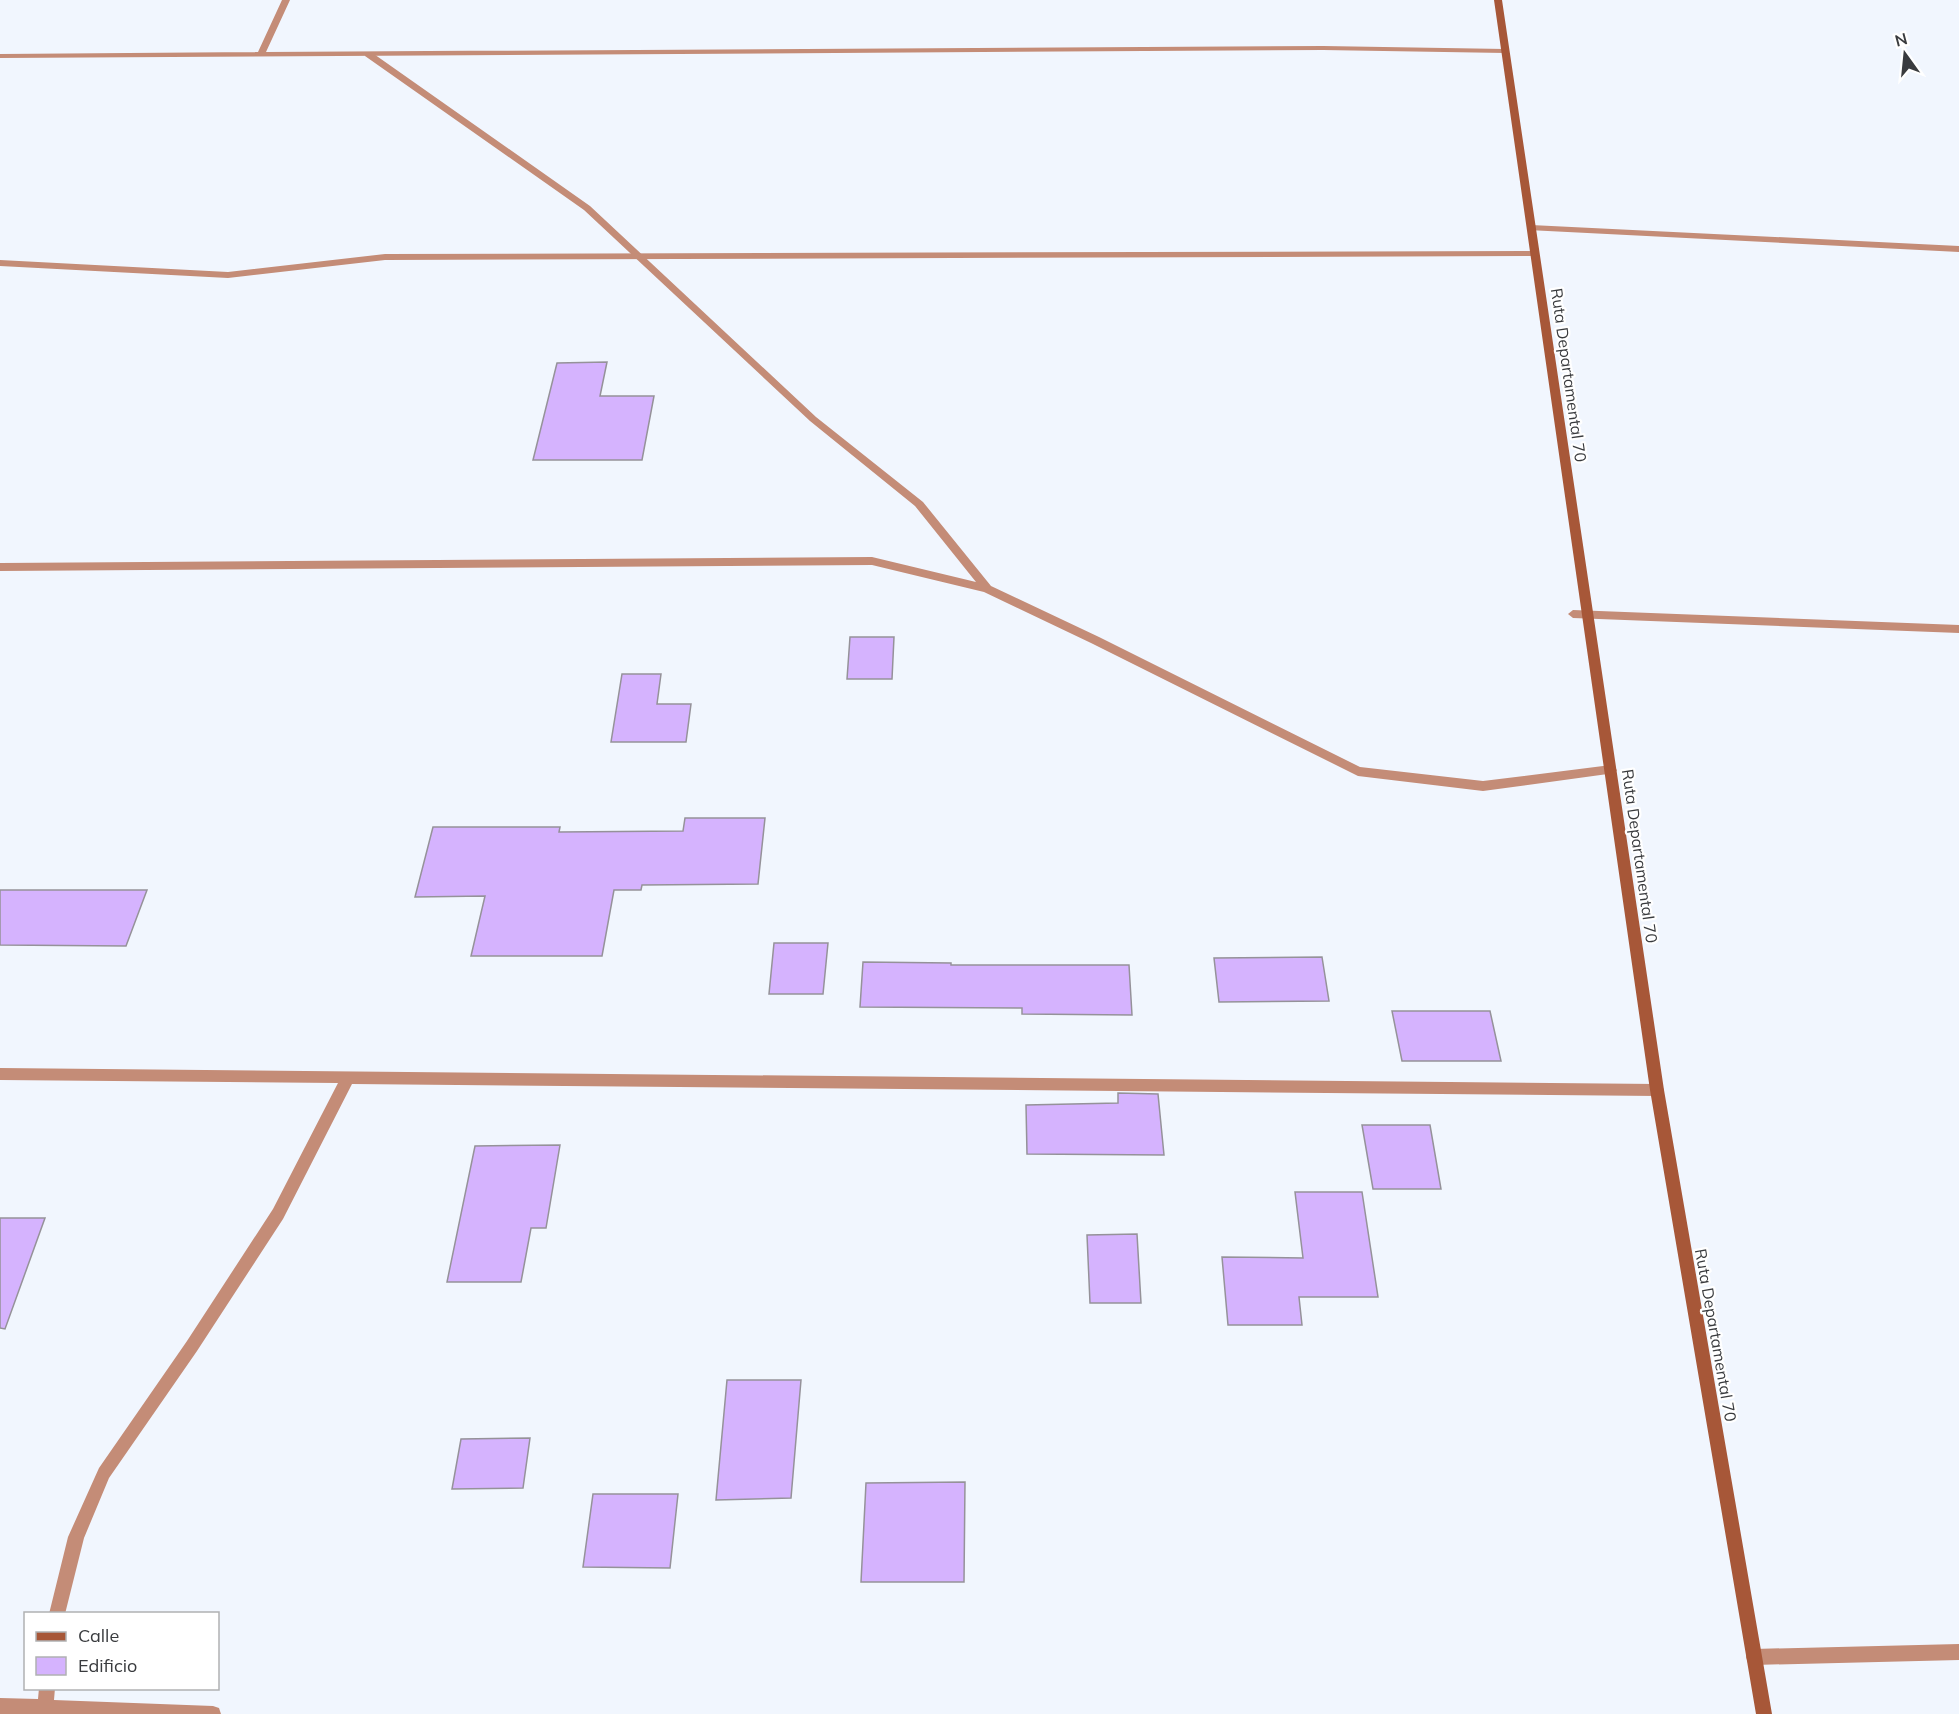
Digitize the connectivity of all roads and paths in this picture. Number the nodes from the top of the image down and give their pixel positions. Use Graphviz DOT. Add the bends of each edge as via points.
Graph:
graph roads {
  1 [pos="286,0"];
  2 [pos="1498,0"];
  3 [pos="1505,51"];
  4 [pos="261,54"];
  5 [pos="368,54"];
  6 [pos="0,56"];
  7 [pos="1531,228"];
  8 [pos="1959,249"];
  9 [pos="1535,255"];
  10 [pos="639,256"];
  11 [pos="0,263"];
  12 [pos="0,567"];
  13 [pos="987,589"];
  14 [pos="1573,614"];
  15 [pos="1588,614"];
  16 [pos="1959,629"];
  17 [pos="1611,770"];
  18 [pos="0,1074"];
  19 [pos="348,1077"];
  20 [pos="1657,1090"];
  21 [pos="57,1612"];
  22 [pos="1959,1652"];
  23 [pos="1754,1657"];
  24 [pos="47,1690"];
  25 [pos="0,1706"];
  26 [pos="45,1708"];
  27 [pos="213,1714"];
  28 [pos="1764,1714"];
  1 -- 4 [label="street"];
  2 -- 3 [label="main road, Ruta Departamental 70"];
  3 -- 5 [label="street" via="1323,48"];
  3 -- 7 [label="main road, Ruta Departamental 70"];
  4 -- 5 [label="street"];
  4 -- 6 [label="street"];
  5 -- 10 [label="street" via="587,208"];
  7 -- 8 [label="street"];
  7 -- 9 [label="main road, Ruta Departamental 70"];
  9 -- 10 [label="street"];
  9 -- 15 [label="main road, Ruta Departamental 70"];
  10 -- 11 [label="street" via="385,257 228,275"];
  10 -- 13 [label="street" via="813,419 919,504"];
  12 -- 13 [label="street" via="872,561"];
  13 -- 17 [label="street" via="1358,771 1483,786"];
  14 -- 15 [label="street"];
  15 -- 16 [label="street"];
  15 -- 17 [label="main road, Ruta Departamental 70"];
  17 -- 20 [label="main road, Ruta Departamental 70"];
  18 -- 19 [label="street"];
  19 -- 20 [label="street"];
  19 -- 21 [label="street" via="278,1214 104,1473 76,1537"];
  20 -- 23 [label="main road, Ruta Departamental 70"];
  22 -- 23 [label="street"];
  23 -- 28 [label="main road, Ruta Departamental 70"];
  24 -- 26 [label="street"];
  25 -- 26 [label="street"];
  26 -- 27 [label="street"];
}
